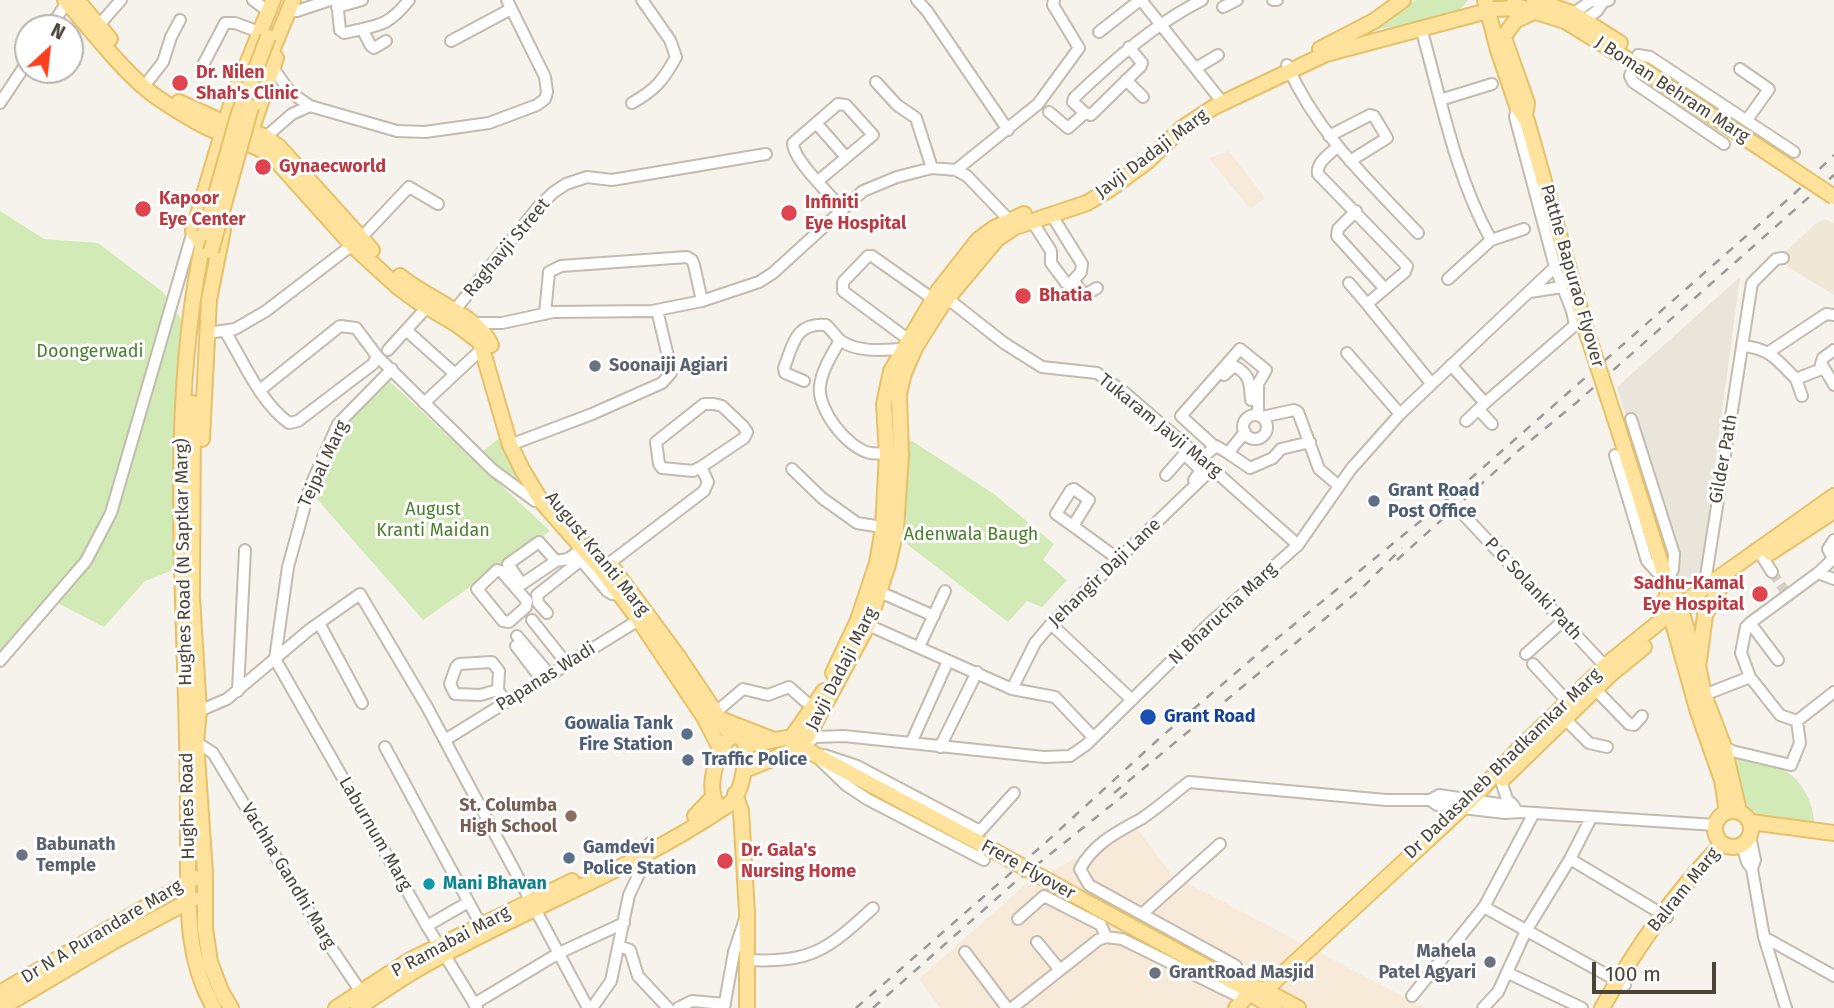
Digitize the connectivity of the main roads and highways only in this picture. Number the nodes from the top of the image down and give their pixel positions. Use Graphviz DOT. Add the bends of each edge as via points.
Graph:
graph roads {
  1 [pos="1403,0"];
  2 [pos="70,1"];
  3 [pos="288,3"];
  4 [pos="1492,4"];
  5 [pos="270,6"];
  6 [pos="1543,6"];
  7 [pos="1459,19"];
  8 [pos="266,40"];
  9 [pos="1500,43"];
  10 [pos="270,67"];
  11 [pos="1289,68"];
  12 [pos="232,101"];
  13 [pos="1705,106"];
  14 [pos="204,114"];
  15 [pos="223,129"];
  16 [pos="254,139"];
  17 [pos="1107,186"];
  18 [pos="1834,186"];
  19 [pos="1834,197"];
  20 [pos="1009,225"];
  21 [pos="203,240"];
  22 [pos="380,264"];
  23 [pos="939,296"];
  24 [pos="453,318"];
  25 [pos="485,342"];
  26 [pos="894,455"];
  27 [pos="193,471"];
  28 [pos="1832,506"];
  29 [pos="875,590"];
  30 [pos="1719,590"];
  31 [pos="1676,615"];
  32 [pos="643,617"];
  33 [pos="1698,666"];
  34 [pos="192,711"];
  35 [pos="718,715"];
  36 [pos="732,737"];
  37 [pos="775,740"];
  38 [pos="746,745"];
  39 [pos="802,746"];
  40 [pos="721,750"];
  41 [pos="744,770"];
  42 [pos="1727,778"];
  43 [pos="735,794"];
  44 [pos="718,802"];
  45 [pos="1472,804"];
  46 [pos="1733,811"];
  47 [pos="1834,833"];
  48 [pos="1741,837"];
  49 [pos="1834,840"];
  50 [pos="205,873"];
  51 [pos="188,881"];
  52 [pos="204,894"];
  53 [pos="188,901"];
  54 [pos="534,905"];
  55 [pos="442,951"];
  56 [pos="1621,983"];
  57 [pos="0,993"];
  58 [pos="1252,997"];
  59 [pos="362,1000"];
  60 [pos="1,1008"];
  61 [pos="214,1008"];
  62 [pos="231,1008"];
  63 [pos="336,1008"];
  64 [pos="747,1008"];
  65 [pos="1298,1008"];
  66 [pos="1602,1008"];
  67 [pos="1611,1008"];
  1 -- 11 [label="main road, Javji Dadaji Marg"];
  2 -- 14 [label="main road" via="99,25 149,80"];
  2 -- 15 [label="main road" via="87,27 145,88 168,105"];
  3 -- 8 [label="main road"];
  4 -- 6 [label="main road, J Boman Behram Marg"];
  4 -- 7 [label="main road, Javji Dadaji Marg"];
  4 -- 9 [label="main road, Patthe Bapurao Flyover"];
  5 -- 8 [label="main road"];
  6 -- 9 [label="main road" via="1516,20"];
  6 -- 13 [label="main road, J Boman Behram Marg" via="1573,20"];
  7 -- 9 [label="main road" via="1480,27"];
  7 -- 11 [label="main road, Javji Dadaji Marg"];
  8 -- 10 [label="main road"];
  8 -- 12 [label="main road"];
  8 -- 21 [label="main road, bridge" via="239,113"];
  9 -- 31 [label="main road, Patthe Bapurao Flyover, bridge" via="1527,103 1523,115 1668,586 1677,598"];
  10 -- 16 [label="main road"];
  10 -- 21 [label="main road, bridge"];
  11 -- 17 [label="main road, Javji Dadaji Marg" via="1179,125"];
  12 -- 14 [label="main road" via="218,112"];
  12 -- 15 [label="main road"];
  13 -- 18 [label="main road, J Boman Behram Marg"];
  13 -- 19 [label="main road, J Boman Behram Marg, bridge"];
  14 -- 15 [label="main road"];
  15 -- 16 [label="main road"];
  15 -- 21 [label="main road"];
  16 -- 22 [label="main road, August Kranti Marg" via="279,147 296,175"];
  16 -- 27 [label="main road" via="224,221 209,300 201,449"];
  17 -- 20 [label="main road, Javji Dadaji Marg"];
  17 -- 20 [label="main road, Javji Dadaji Marg" via="1087,202"];
  20 -- 23 [label="main road, Javji Dadaji Marg"];
  21 -- 27 [label="main road" via="193,365"];
  21 -- 34 [label="main road, Hughes Road (N Saptkar Marg)" via="186,365 181,474 180,546"];
  22 -- 24 [label="main road, August Kranti Marg"];
  22 -- 24 [label="main road, August Kranti Marg" via="398,287"];
  23 -- 26 [label="main road, Javji Dadaji Marg" via="904,373"];
  23 -- 26 [label="main road, Javji Dadaji Marg" via="891,371 884,404"];
  24 -- 25 [label="main road, August Kranti Marg"];
  24 -- 25 [label="main road, August Kranti Marg" via="474,323"];
  25 -- 32 [label="main road, August Kranti Marg" via="514,444 546,500"];
  26 -- 29 [label="main road, Javji Dadaji Marg" via="890,528"];
  27 -- 34 [label="main road"];
  28 -- 30 [label="main road"];
  28 -- 31 [label="main road" via="1703,589"];
  29 -- 39 [label="main road, Javji Dadaji Marg"];
  29 -- 39 [label="main road, Javji Dadaji Marg" via="868,625"];
  30 -- 31 [label="main road"];
  30 -- 33 [label="main road" via="1704,615"];
  31 -- 33 [label="main road"];
  31 -- 42 [label="main road" via="1698,712"];
  31 -- 45 [label="main road, Dr Dadasaheb Bhadkamkar Marg"];
  31 -- 45 [label="main road, Dr Dadasaheb Bhadkamkar Marg" via="1605,666 1518,750"];
  32 -- 35 [label="main road, August Kranti Marg"];
  32 -- 40 [label="main road, August Kranti Marg"];
  33 -- 42 [label="main road" via="1724,747"];
  34 -- 50 [label="main road" via="202,746"];
  34 -- 51 [label="main road, Hughes Road"];
  35 -- 36 [label="main road, August Kranti Marg"];
  35 -- 37 [label="main road"];
  36 -- 38 [label="main road" via="738,736"];
  36 -- 40 [label="main road"];
  37 -- 38 [label="main road, Javji Dadaji Marg"];
  37 -- 39 [label="main road, Javji Dadaji Marg"];
  38 -- 41 [label="main road"];
  39 -- 41 [label="main road, Javji Dadaji Marg"];
  39 -- 58 [label="main road, Frere Flyover, bridge" via="986,854 1092,905"];
  40 -- 44 [label="main road" via="716,761"];
  41 -- 43 [label="main road"];
  42 -- 46 [label="main road"];
  43 -- 44 [label="main road, P Ramabai Marg" via="727,806"];
  43 -- 64 [label="main road" via="741,811 747,912"];
  44 -- 54 [label="main road, P Ramabai Marg" via="649,849"];
  45 -- 58 [label="main road, Dr Dadasaheb Bhadkamkar Marg"];
  46 -- 48 [label="main road"];
  46 -- 48 [label="main road" via="1717,820 1716,835"];
  47 -- 48 [label="main road"];
  48 -- 49 [label="main road"];
  48 -- 56 [label="main road, Balram Marg" via="1692,880"];
  50 -- 51 [label="main road, Dr N A Purandare Marg"];
  50 -- 52 [label="main road"];
  51 -- 53 [label="main road, Hughes Road"];
  51 -- 57 [label="main road, Dr N A Purandare Marg"];
  52 -- 53 [label="main road"];
  52 -- 62 [label="main road" via="210,962"];
  53 -- 60 [label="main road"];
  53 -- 61 [label="main road, Hughes Road" via="195,965"];
  54 -- 55 [label="main road, P Ramabai Marg"];
  54 -- 55 [label="main road, P Ramabai Marg" via="481,925"];
  55 -- 59 [label="main road, P Ramabai Marg"];
  56 -- 66 [label="main road, Balram Marg"];
  56 -- 67 [label="main road, Balram Marg"];
  58 -- 65 [label="main road, Frere Flyover"];
  59 -- 63 [label="main road, P Ramabai Marg"];
}
